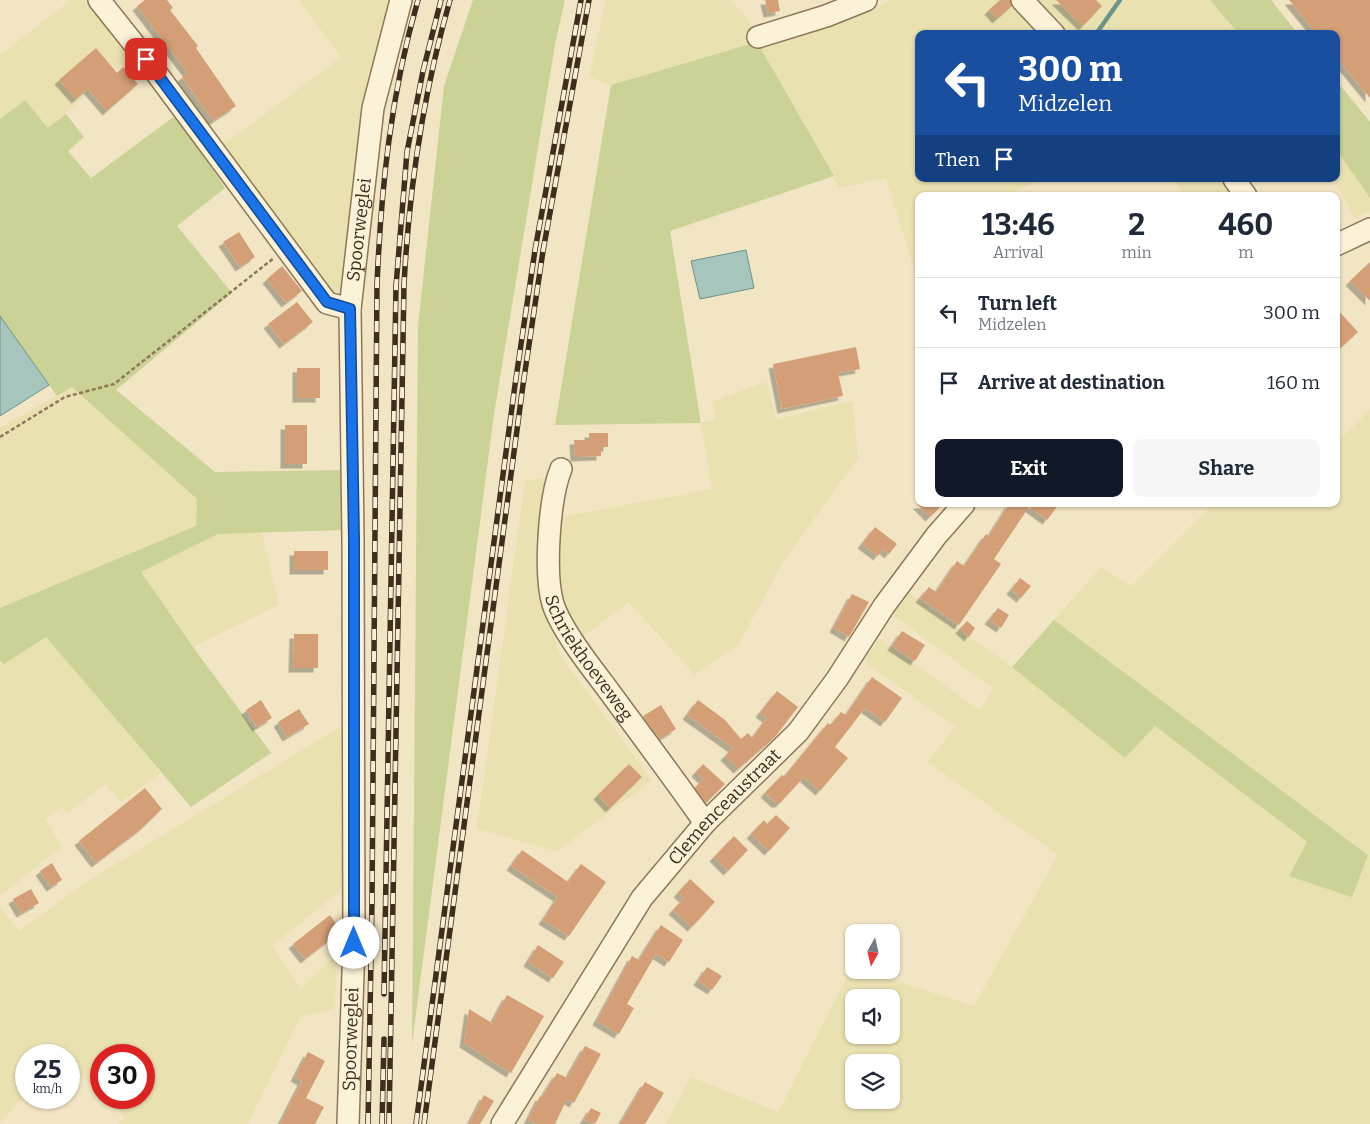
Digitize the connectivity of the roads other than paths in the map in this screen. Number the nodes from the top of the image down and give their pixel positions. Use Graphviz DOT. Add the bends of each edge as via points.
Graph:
graph roads {
  1 [pos="99,0"];
  2 [pos="401,0"];
  3 [pos="866,0"];
  4 [pos="1022,0"];
  5 [pos="1050,30"];
  6 [pos="758,37"];
  7 [pos="1370,230"];
  8 [pos="1340,242"];
  9 [pos="350,309"];
  10 [pos="561,469"];
  11 [pos="961,507"];
  12 [pos="705,823"];
  13 [pos="348,1124"];
  14 [pos="502,1124"];
  1 -- 9 [label="street" via="327,302"];
  2 -- 9 [label="street, Spoorweglei" via="373,108"];
  3 -- 6 [label="street"];
  4 -- 5 [label="street"];
  7 -- 8 [label="street"];
  9 -- 13 [label="street, Spoorweglei" via="354,540 354,943"];
  10 -- 12 [label="street, Schriekhoeveweg" via="553,505 549,549 548,583 553,606 586,659"];
  11 -- 12 [label="street, Clemenceaustraat" via="884,606 798,732"];
  12 -- 14 [label="street, Clemenceaustraat" via="642,898"];
}
